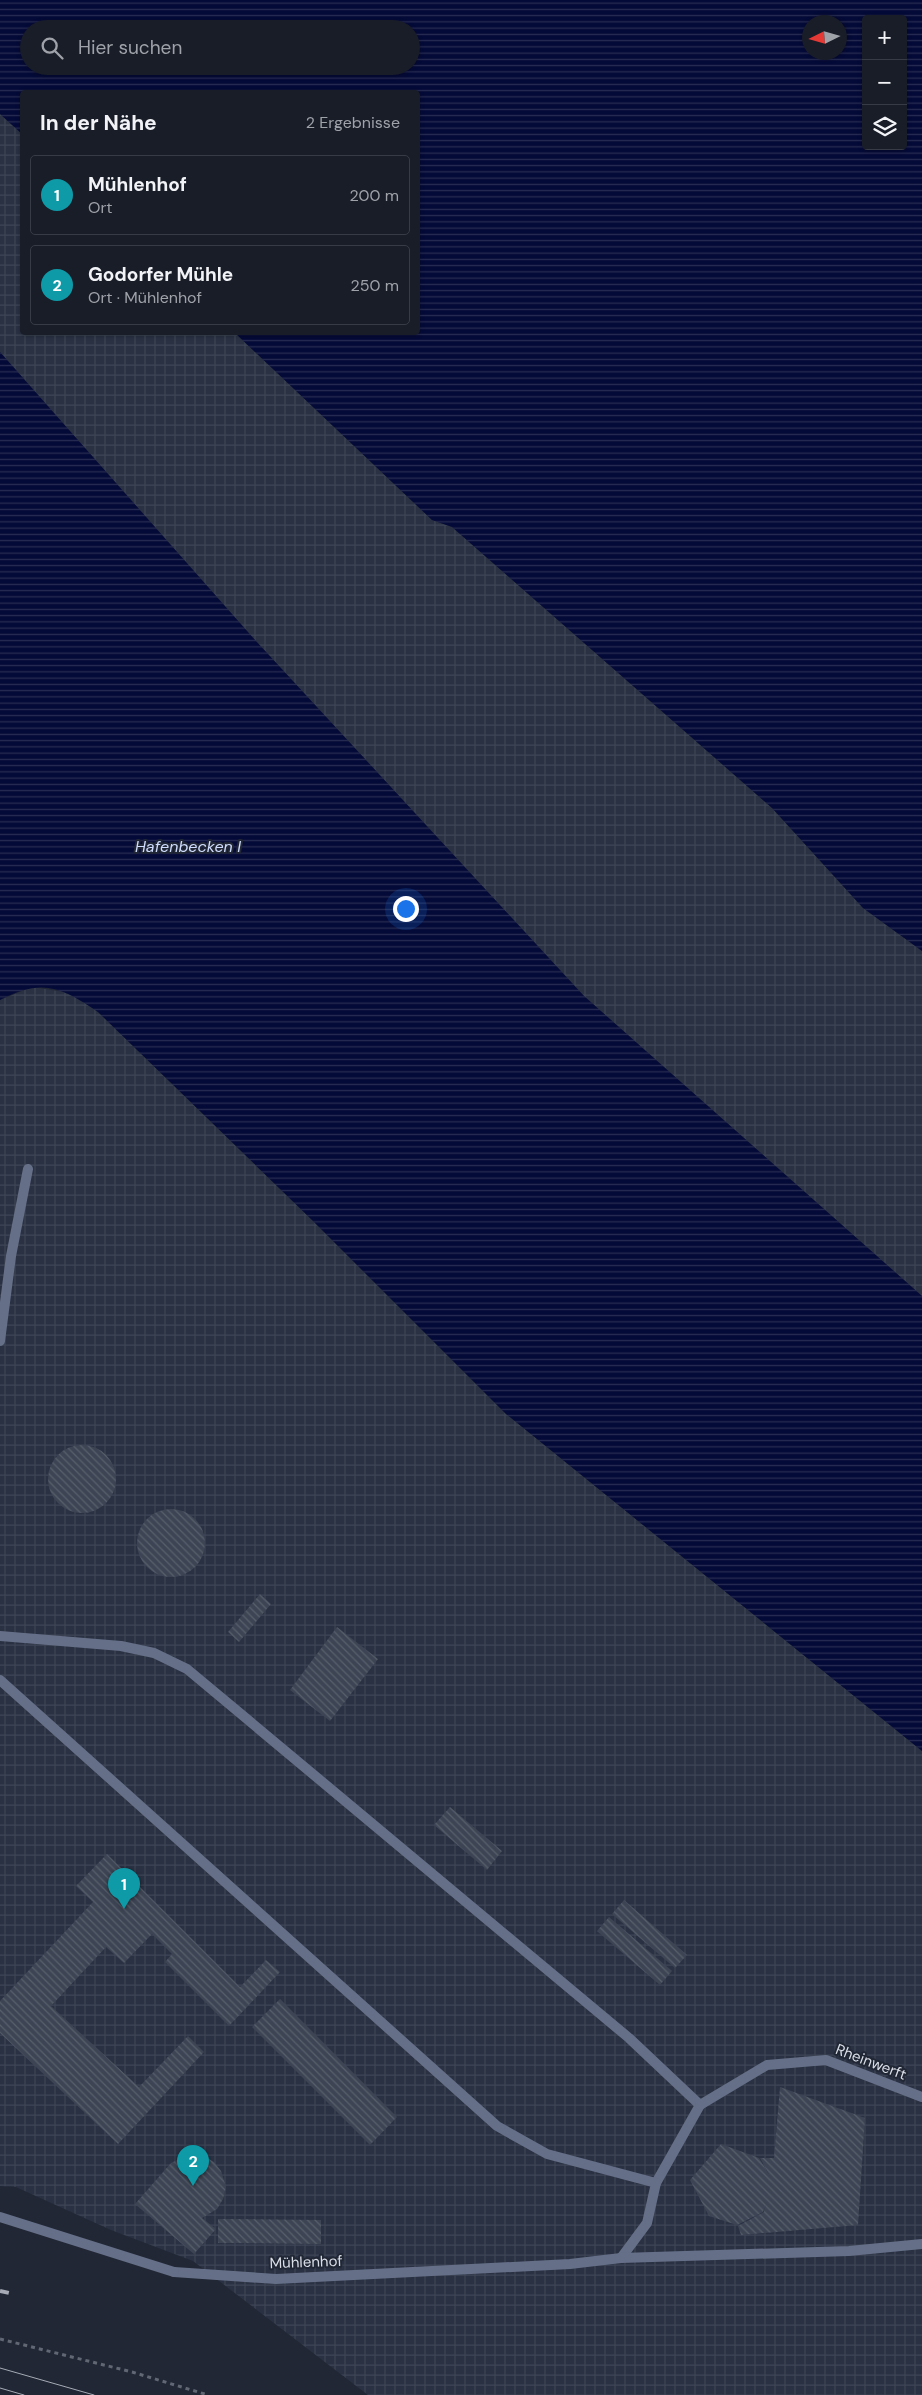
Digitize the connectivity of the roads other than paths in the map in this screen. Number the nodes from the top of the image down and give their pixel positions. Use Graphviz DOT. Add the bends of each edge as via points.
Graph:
graph roads {
  1 [pos="28,1170"];
  2 [pos="0,1342"];
  3 [pos="0,1636"];
  4 [pos="0,1680"];
  5 [pos="922,2097"];
  6 [pos="700,2105"];
  7 [pos="656,2183"];
  8 [pos="0,2218"];
  9 [pos="922,2244"];
  10 [pos="621,2258"];
  1 -- 2 [label="street" via="11,1256"];
  3 -- 6 [label="street" via="121,1646 154,1653 187,1670 629,2038"];
  4 -- 7 [label="street" via="497,2126 547,2154"];
  5 -- 6 [label="street, Rheinwerft" via="826,2060 767,2065"];
  6 -- 7 [label="street"];
  7 -- 10 [label="street" via="647,2223"];
  8 -- 10 [label="street, Mühlenhof" via="174,2272 276,2279 570,2264"];
  9 -- 10 [label="street, Mühlenhof" via="849,2251"];
}
